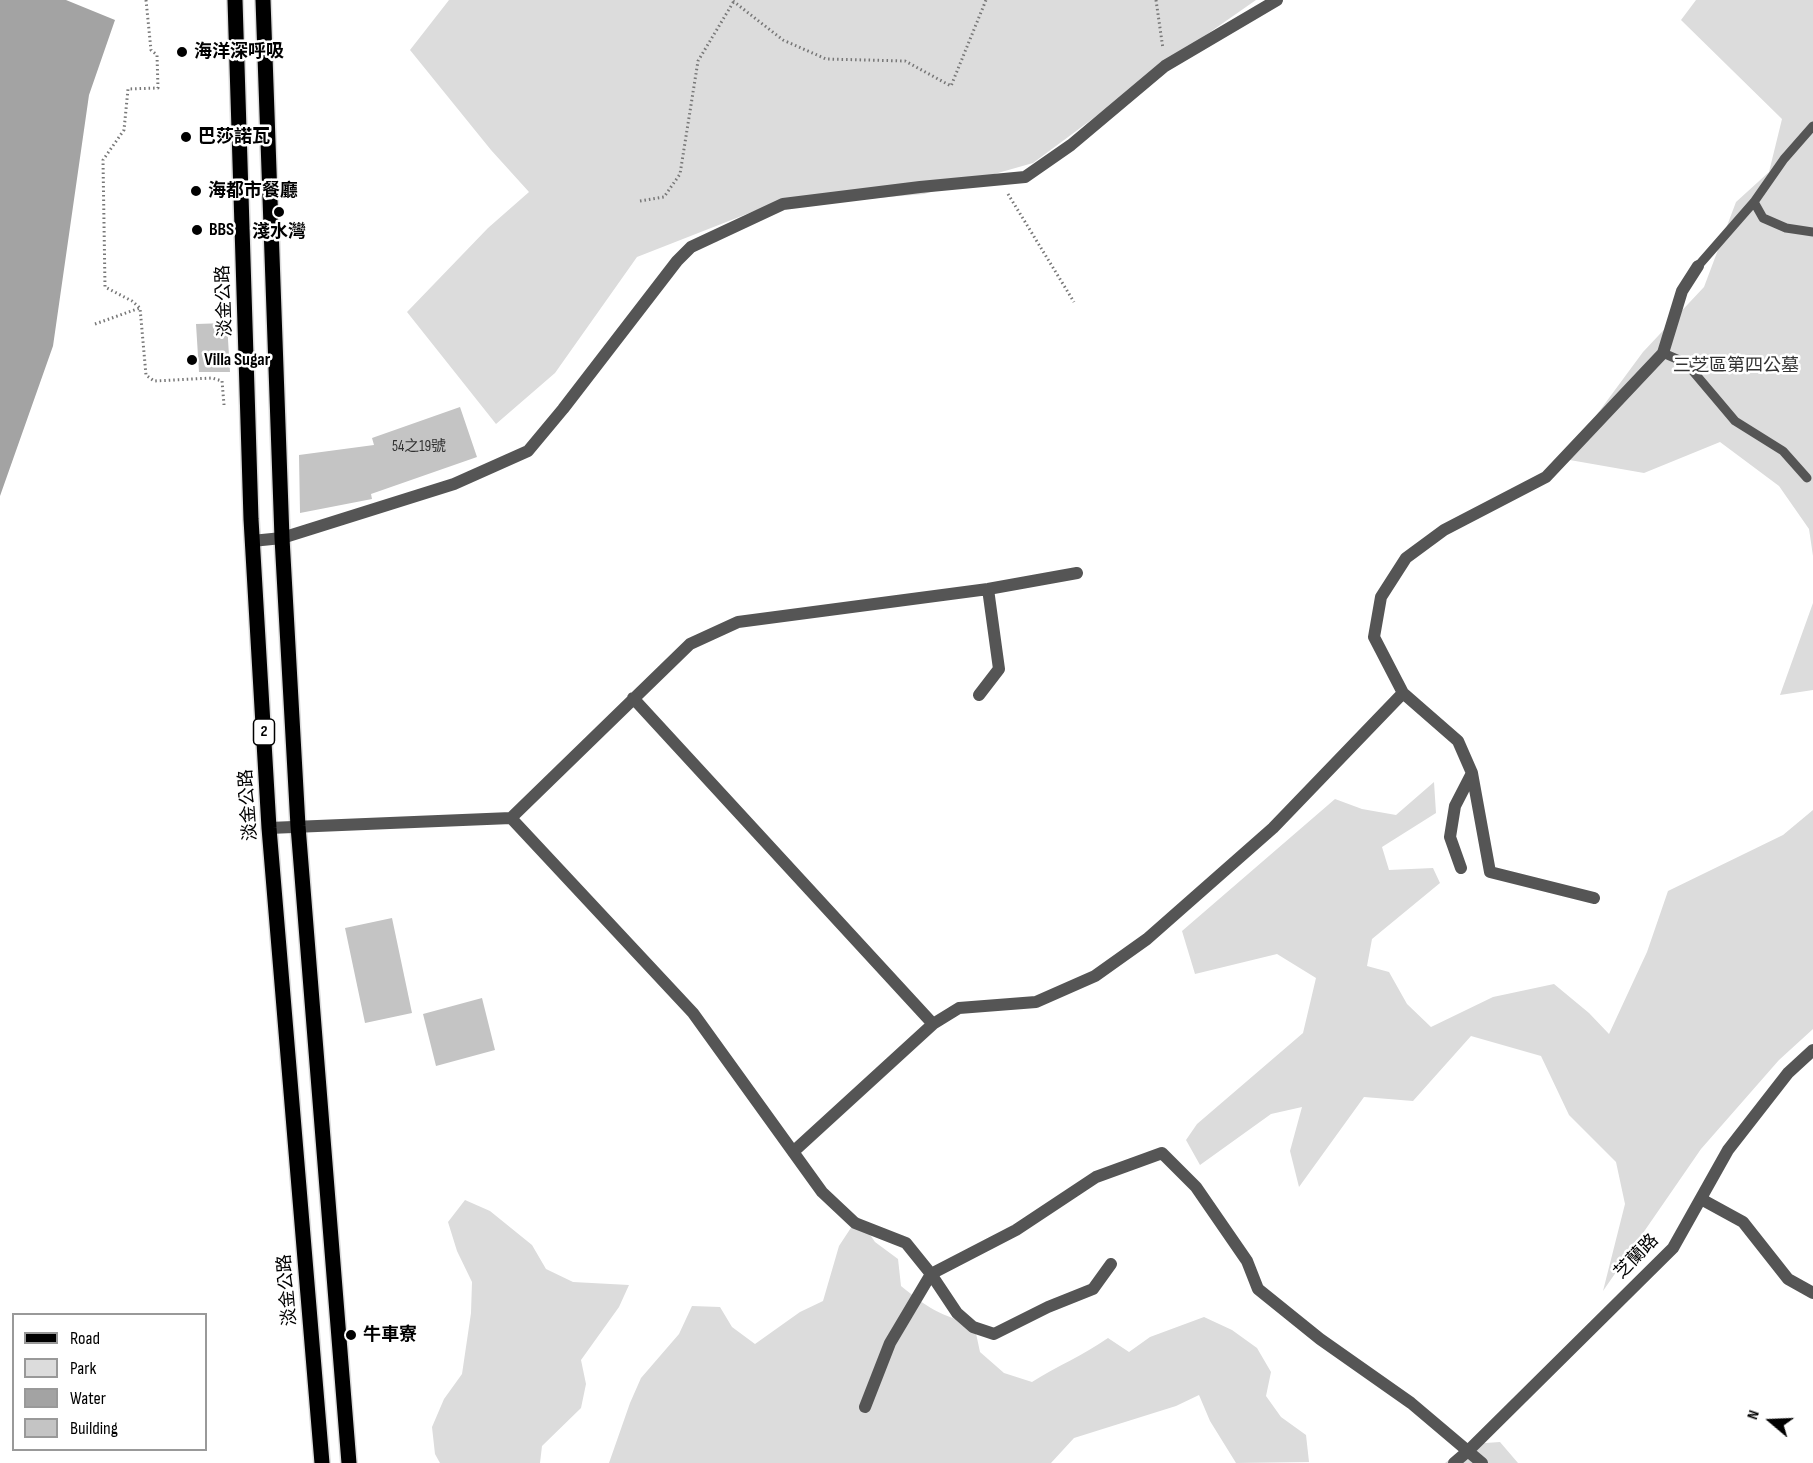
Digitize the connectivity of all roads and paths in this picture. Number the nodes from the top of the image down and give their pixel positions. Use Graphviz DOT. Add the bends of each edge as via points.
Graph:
graph roads {
  1 [pos="146,0"];
  2 [pos="235,0"];
  3 [pos="263,0"];
  4 [pos="986,0"];
  5 [pos="1156,0"];
  6 [pos="1277,0"];
  7 [pos="734,1"];
  8 [pos="1166,66"];
  9 [pos="1813,126"];
  10 [pos="1809,135"];
  11 [pos="999,180"];
  12 [pos="640,201"];
  13 [pos="1754,202"];
  14 [pos="1813,232"];
  15 [pos="1698,266"];
  16 [pos="1074,302"];
  17 [pos="140,308"];
  18 [pos="95,324"];
  19 [pos="1663,353"];
  20 [pos="224,405"];
  21 [pos="1807,478"];
  22 [pos="282,538"];
  23 [pos="252,541"];
  24 [pos="1077,573"];
  25 [pos="988,589"];
  26 [pos="1402,693"];
  27 [pos="979,695"];
  28 [pos="633,698"];
  29 [pos="1472,773"];
  30 [pos="511,818"];
  31 [pos="298,826"];
  32 [pos="269,828"];
  33 [pos="1461,868"];
  34 [pos="1594,897"];
  35 [pos="933,1024"];
  36 [pos="1813,1050"];
  37 [pos="794,1152"];
  38 [pos="1701,1199"];
  39 [pos="1111,1264"];
  40 [pos="932,1274"];
  41 [pos="1813,1293"];
  42 [pos="865,1407"];
  43 [pos="1468,1451"];
  44 [pos="322,1463"];
  45 [pos="349,1463"];
  46 [pos="1454,1463"];
  47 [pos="1482,1463"];
  1 -- 17 [label="path" via="151,50 158,55 158,88 128,89 124,130 104,160 105,287"];
  2 -- 23 [label="main road, 淡金公路 / 2"];
  3 -- 22 [label="main road, 2"];
  4 -- 7 [label="path" via="951,86 904,61 826,58 783,39"];
  5 -- 8 [label="path"];
  6 -- 8 [label="street"];
  7 -- 12 [label="path" via="698,61 680,174 664,197"];
  8 -- 11 [label="street" via="1071,145 1025,177"];
  9 -- 10 [label="lane"];
  10 -- 13 [label="lane" via="1784,159"];
  11 -- 16 [label="path"];
  11 -- 22 [label="street" via="783,204 692,247 528,451 454,484"];
  13 -- 14 [label="lane" via="1763,218 1786,228"];
  13 -- 15 [label="lane"];
  15 -- 19 [label="street" via="1682,291"];
  17 -- 18 [label="path"];
  17 -- 20 [label="path" via="146,375 154,381 222,381"];
  19 -- 21 [label="lane" via="1686,363 1735,421 1783,451"];
  19 -- 26 [label="street" via="1546,477 1444,530 1406,558 1381,597 1374,637"];
  22 -- 23 [label="street"];
  22 -- 31 [label="main road, 2"];
  23 -- 32 [label="main road, 淡金公路 / 2"];
  24 -- 25 [label="street"];
  25 -- 27 [label="street" via="999,669"];
  25 -- 28 [label="street" via="738,622 690,644"];
  26 -- 29 [label="street" via="1458,741"];
  26 -- 35 [label="street" via="1273,828 1139,945 1095,976 1036,1002 959,1008"];
  28 -- 30 [label="street"];
  28 -- 35 [label="street"];
  29 -- 33 [label="street" via="1455,806 1450,837"];
  29 -- 34 [label="street" via="1490,872"];
  30 -- 31 [label="street"];
  30 -- 37 [label="street" via="693,1013"];
  31 -- 32 [label="street"];
  31 -- 45 [label="main road, 2"];
  32 -- 44 [label="main road, 淡金公路 / 2"];
  35 -- 37 [label="street"];
  36 -- 38 [label="street, 芝蘭路" via="1788,1073 1728,1149"];
  37 -- 40 [label="street" via="822,1192 855,1223 906,1243"];
  38 -- 41 [label="street" via="1743,1222 1788,1279"];
  38 -- 43 [label="street, 芝蘭路" via="1673,1248"];
  39 -- 40 [label="street" via="1093,1289 994,1334 973,1327 957,1313"];
  40 -- 42 [label="street" via="890,1343"];
  40 -- 43 [label="street" via="1016,1230 1096,1177 1162,1153 1196,1187 1247,1261 1258,1289 1320,1339 1411,1403"];
  43 -- 46 [label="street, 芝蘭路"];
  43 -- 47 [label="street"];
}
